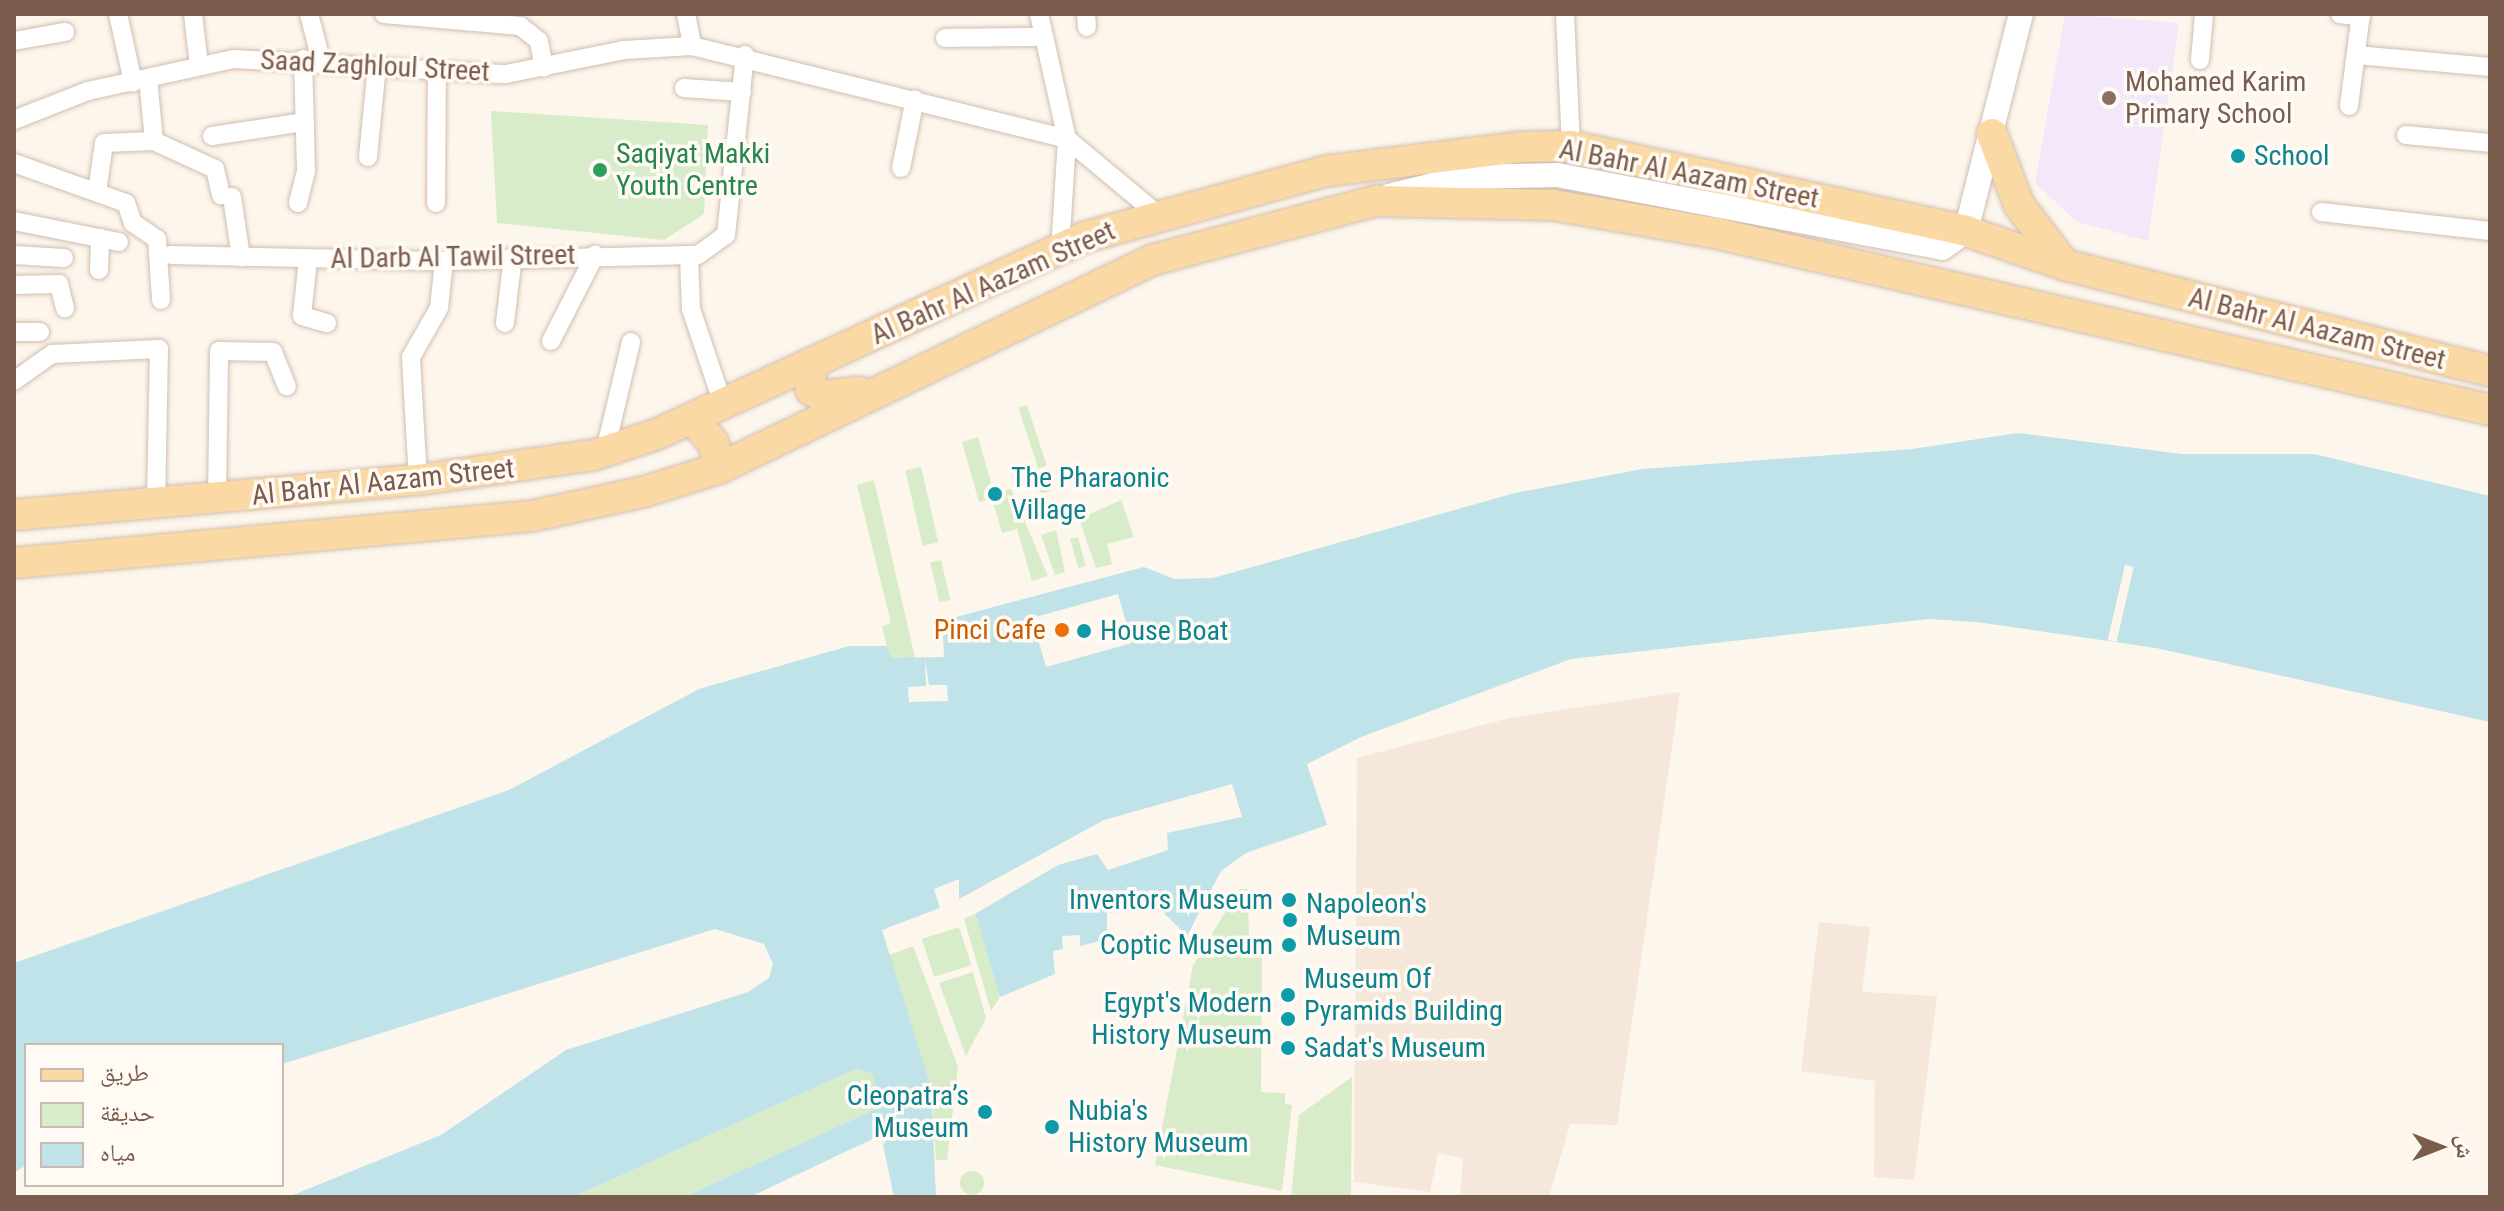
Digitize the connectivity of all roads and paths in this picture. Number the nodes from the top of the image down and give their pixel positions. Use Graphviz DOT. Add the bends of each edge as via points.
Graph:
graph roads {
  1 [pos="118,14"];
  2 [pos="193,14"];
  3 [pos="309,14"];
  4 [pos="384,14"];
  5 [pos="686,14"];
  6 [pos="1039,14"];
  7 [pos="1565,14"];
  8 [pos="2021,14"];
  9 [pos="2204,14"];
  10 [pos="2340,14"];
  11 [pos="2361,15"];
  12 [pos="65,32"];
  13 [pos="1044,37"];
  14 [pos="945,38"];
  15 [pos="14,41"];
  16 [pos="692,46"];
  17 [pos="745,55"];
  18 [pos="2356,55"];
  19 [pos="312,59"];
  20 [pos="2200,60"];
  21 [pos="199,66"];
  22 [pos="377,66"];
  23 [pos="2490,67"];
  24 [pos="544,68"];
  25 [pos="437,72"];
  26 [pos="140,80"];
  27 [pos="684,88"];
  28 [pos="742,92"];
  29 [pos="915,99"];
  30 [pos="2349,106"];
  31 [pos="14,120"];
  32 [pos="305,122"];
  33 [pos="1992,134"];
  34 [pos="2406,135"];
  35 [pos="212,136"];
  36 [pos="1067,139"];
  37 [pos="154,141"];
  38 [pos="2490,143"];
  39 [pos="1571,146"];
  40 [pos="368,157"];
  41 [pos="14,163"];
  42 [pos="901,168"];
  43 [pos="97,192"];
  44 [pos="1376,201"];
  45 [pos="298,203"];
  46 [pos="436,203"];
  47 [pos="2321,212"];
  48 [pos="1157,214"];
  49 [pos="14,221"];
  50 [pos="1966,231"];
  51 [pos="2490,231"];
  52 [pos="100,238"];
  53 [pos="119,242"];
  54 [pos="1060,249"];
  55 [pos="14,255"];
  56 [pos="171,255"];
  57 [pos="595,255"];
  58 [pos="513,256"];
  59 [pos="241,257"];
  60 [pos="689,257"];
  61 [pos="64,258"];
  62 [pos="308,259"];
  63 [pos="444,261"];
  64 [pos="2065,265"];
  65 [pos="99,270"];
  66 [pos="14,285"];
  67 [pos="161,300"];
  68 [pos="65,308"];
  69 [pos="327,323"];
  70 [pos="505,323"];
  71 [pos="14,332"];
  72 [pos="40,332"];
  73 [pos="551,341"];
  74 [pos="631,342"];
  75 [pos="810,364"];
  76 [pos="2490,371"];
  77 [pos="14,381"];
  78 [pos="287,386"];
  79 [pos="880,390"];
  80 [pos="723,404"];
  81 [pos="2490,410"];
  82 [pos="692,419"];
  83 [pos="605,451"];
  84 [pos="720,468"];
  85 [pos="418,480"];
  86 [pos="217,500"];
  87 [pos="156,504"];
  88 [pos="14,515"];
  89 [pos="14,563"];
  1 -- 26 [label="street"];
  2 -- 21 [label="street"];
  3 -- 19 [label="street"];
  4 -- 24 [label="street" via="520,26 539,41"];
  5 -- 16 [label="street"];
  6 -- 13 [label="street"];
  7 -- 39 [label="street"];
  8 -- 33 [label="street"];
  9 -- 20 [label="street"];
  10 -- 11 [label="street"];
  11 -- 18 [label="street"];
  12 -- 15 [label="street"];
  13 -- 14 [label="street"];
  13 -- 36 [label="street"];
  16 -- 17 [label="street, Saad Zaghloul Street"];
  16 -- 24 [label="street, Saad Zaghloul Street" via="624,50"];
  17 -- 28 [label="street"];
  17 -- 29 [label="street, Saad Zaghloul Street"];
  18 -- 23 [label="street"];
  18 -- 30 [label="street"];
  19 -- 21 [label="street, Saad Zaghloul Street"];
  19 -- 22 [label="street, Saad Zaghloul Street"];
  19 -- 32 [label="street"];
  21 -- 26 [label="street, Saad Zaghloul Street"];
  22 -- 25 [label="street, Saad Zaghloul Street"];
  22 -- 40 [label="street"];
  24 -- 25 [label="street, Saad Zaghloul Street"];
  25 -- 46 [label="street"];
  26 -- 31 [label="street, Saad Zaghloul Street"];
  26 -- 37 [label="street"];
  27 -- 28 [label="street"];
  28 -- 60 [label="street" via="726,235"];
  29 -- 36 [label="street, Saad Zaghloul Street"];
  29 -- 42 [label="street"];
  32 -- 35 [label="street"];
  32 -- 45 [label="street"];
  33 -- 50 [label="street"];
  33 -- 64 [label="main road" via="2019,205"];
  34 -- 38 [label="street"];
  36 -- 48 [label="street"];
  36 -- 54 [label="street"];
  37 -- 43 [label="street" via="104,143"];
  37 -- 59 [label="street" via="215,169"];
  39 -- 48 [label="main road, Al Bahr Al Aazam Street" via="1327,171"];
  39 -- 50 [label="main road, Al Bahr Al Aazam Street"];
  41 -- 43 [label="street"];
  43 -- 67 [label="street" via="126,203 133,223 155,233"];
  44 -- 50 [label="street" via="1465,177 1557,175 1927,249 1953,244"];
  44 -- 79 [label="main road, Al Bahr Al Aazam Street" via="1152,260"];
  44 -- 81 [label="main road, Al Bahr Al Aazam Street" via="1553,205 1715,233"];
  47 -- 51 [label="street"];
  48 -- 54 [label="main road, Al Bahr Al Aazam Street"];
  49 -- 52 [label="street"];
  50 -- 64 [label="main road, Al Bahr Al Aazam Street"];
  52 -- 53 [label="street"];
  52 -- 65 [label="street"];
  54 -- 75 [label="main road, Al Bahr Al Aazam Street"];
  55 -- 61 [label="street"];
  56 -- 59 [label="street, Al Darb Al Tawil Street"];
  57 -- 58 [label="street, Al Darb Al Tawil Street"];
  57 -- 60 [label="street, Al Darb Al Tawil Street"];
  57 -- 73 [label="street"];
  58 -- 63 [label="street, Al Darb Al Tawil Street"];
  58 -- 70 [label="street"];
  59 -- 62 [label="street, Al Darb Al Tawil Street"];
  60 -- 80 [label="street" via="691,309"];
  62 -- 63 [label="street, Al Darb Al Tawil Street"];
  62 -- 69 [label="street" via="302,316"];
  63 -- 85 [label="street" via="439,308 411,357"];
  64 -- 76 [label="main road, Al Bahr Al Aazam Street"];
  66 -- 68 [label="street" via="59,284"];
  71 -- 72 [label="street"];
  74 -- 83 [label="street"];
  75 -- 79 [label="main road" via="811,390 822,396"];
  75 -- 80 [label="main road, Al Bahr Al Aazam Street"];
  77 -- 87 [label="street" via="52,354 159,349"];
  78 -- 86 [label="street" via="273,352 219,351"];
  79 -- 84 [label="main road, Al Bahr Al Aazam Street"];
  80 -- 82 [label="main road, Al Bahr Al Aazam Street"];
  82 -- 83 [label="main road, Al Bahr Al Aazam Street"];
  82 -- 84 [label="main road" via="713,442"];
  83 -- 85 [label="main road, Al Bahr Al Aazam Street"];
  84 -- 89 [label="main road, Al Bahr Al Aazam Street" via="532,516"];
  85 -- 86 [label="main road, Al Bahr Al Aazam Street"];
  86 -- 87 [label="main road, Al Bahr Al Aazam Street"];
  87 -- 88 [label="main road, Al Bahr Al Aazam Street"];
}
